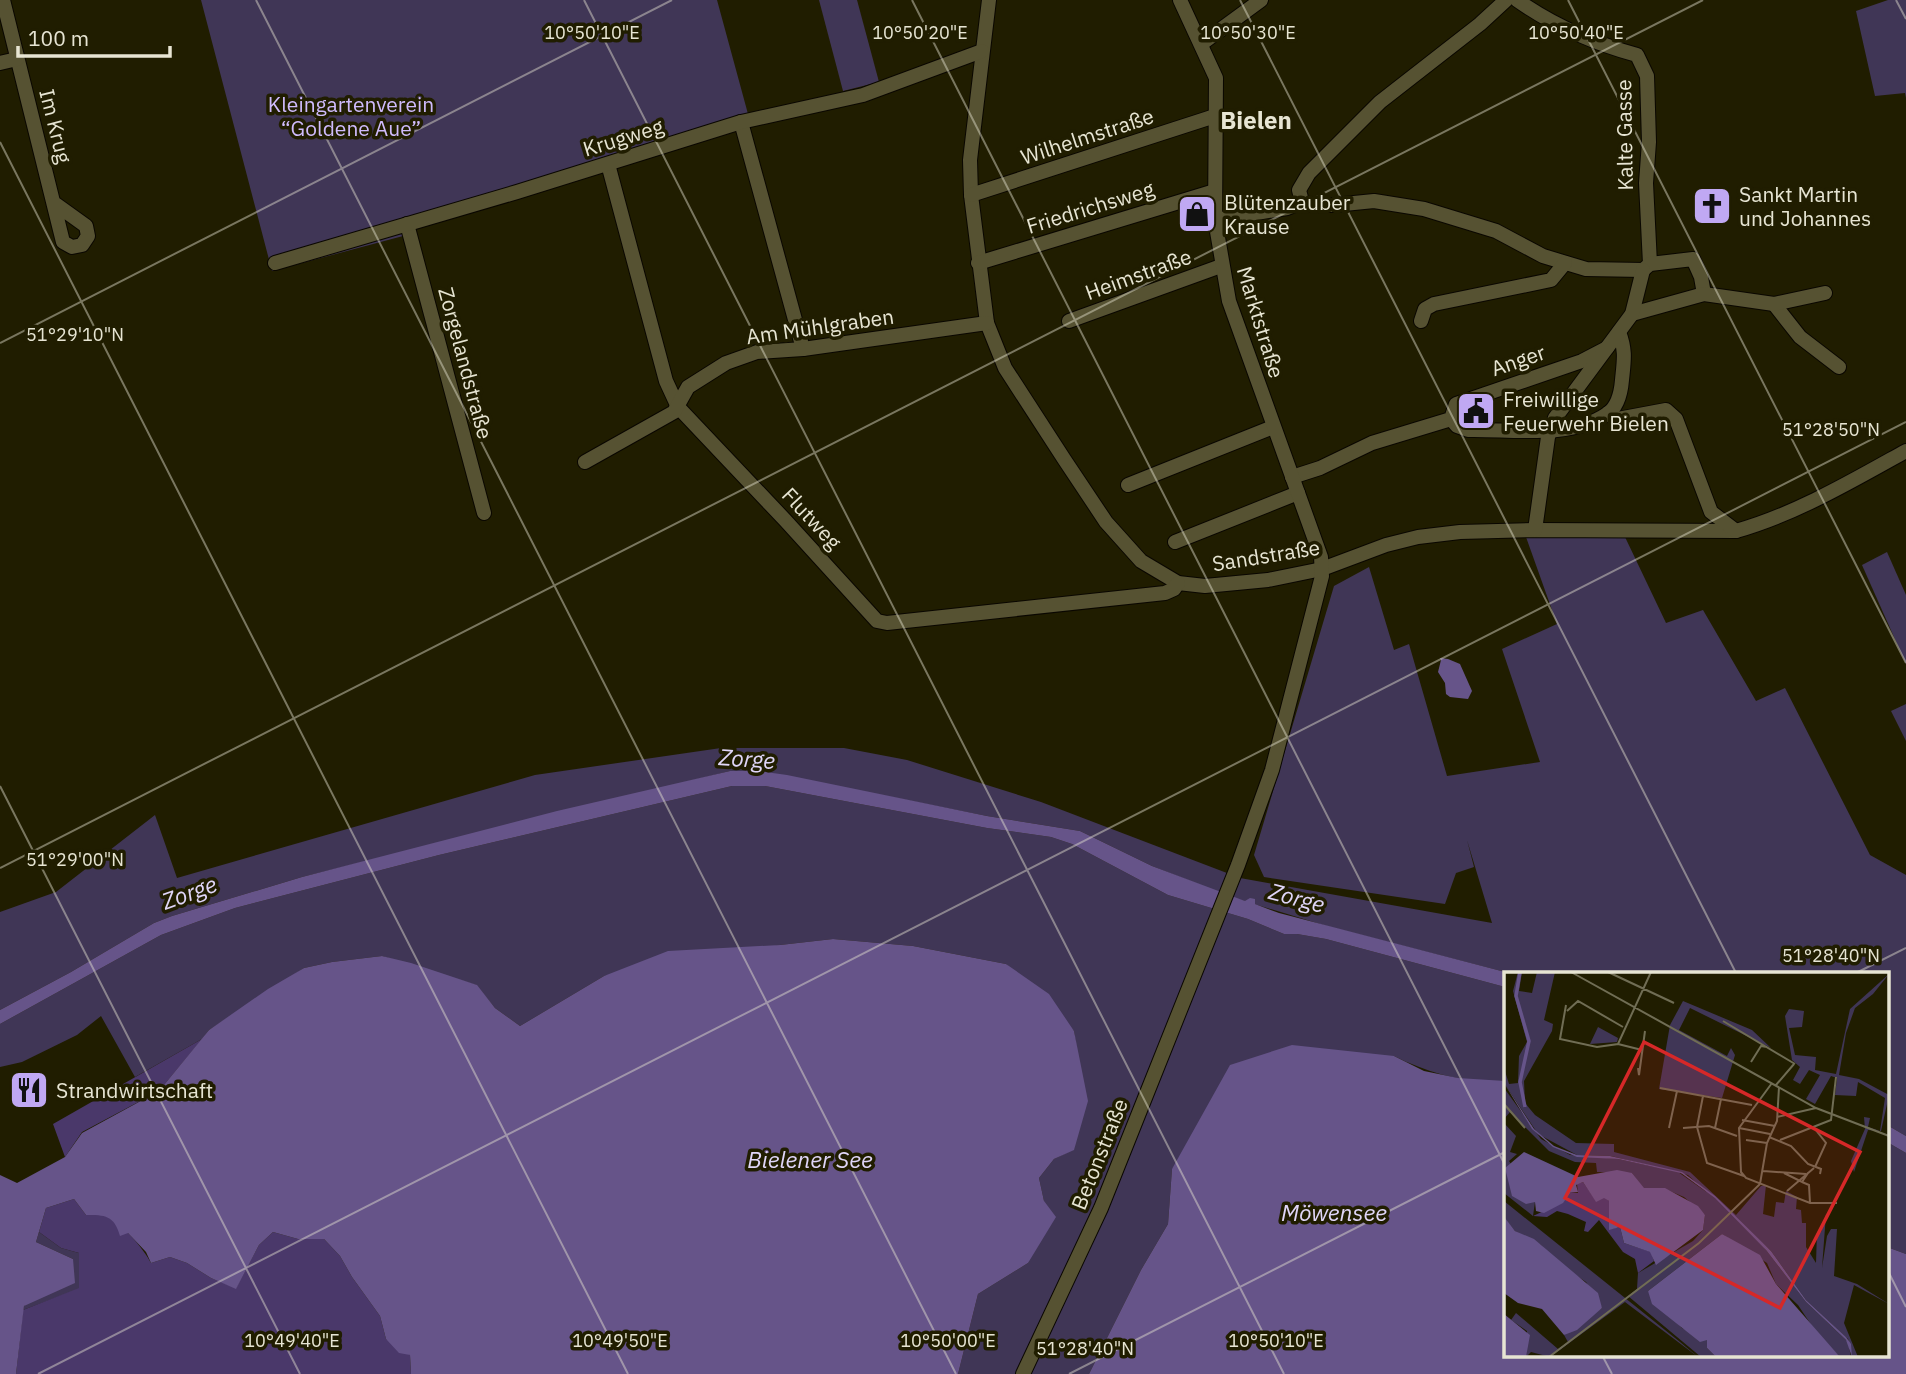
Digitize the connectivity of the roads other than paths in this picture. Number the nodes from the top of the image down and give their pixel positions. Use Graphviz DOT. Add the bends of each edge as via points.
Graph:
graph roads {
  1 [pos="3,0"];
  2 [pos="989,0"];
  3 [pos="1180,0"];
  4 [pos="1261,0"];
  5 [pos="1506,0"];
  6 [pos="1517,0"];
  7 [pos="1201,44"];
  8 [pos="982,51"];
  9 [pos="17,59"];
  10 [pos="0,63"];
  11 [pos="1216,117"];
  12 [pos="741,122"];
  13 [pos="608,164"];
  14 [pos="1215,191"];
  15 [pos="971,195"];
  16 [pos="1302,202"];
  17 [pos="54,203"];
  18 [pos="1215,220"];
  19 [pos="407,224"];
  20 [pos="275,263"];
  21 [pos="978,263"];
  22 [pos="1565,263"];
  23 [pos="1221,266"];
  24 [pos="1646,267"];
  25 [pos="1825,293"];
  26 [pos="1704,294"];
  27 [pos="1774,304"];
  28 [pos="1632,314"];
  29 [pos="1069,321"];
  30 [pos="1421,321"];
  31 [pos="987,323"];
  32 [pos="1619,332"];
  33 [pos="1607,348"];
  34 [pos="803,349"];
  35 [pos="1839,367"];
  36 [pos="678,407"];
  37 [pos="1608,413"];
  38 [pos="1451,419"];
  39 [pos="1273,428"];
  40 [pos="1550,430"];
  41 [pos="1906,451"];
  42 [pos="585,462"];
  43 [pos="1293,477"];
  44 [pos="1128,485"];
  45 [pos="1298,493"];
  46 [pos="484,513"];
  47 [pos="1535,530"];
  48 [pos="1736,531"];
  49 [pos="1175,542"];
  50 [pos="1322,569"];
  51 [pos="1178,583"];
  52 [pos="1023,1374"];
  1 -- 9 [label="street, Im Krug"];
  2 -- 8 [label="street, Sandstraße"];
  3 -- 7 [label="street, Marktstraße"];
  4 -- 7 [label="street"];
  5 -- 16 [label="street" via="1380,102 1308,173 1299,190"];
  6 -- 24 [label="street, Kalte Gasse" via="1576,35 1637,55 1647,76"];
  7 -- 11 [label="street, Marktstraße" via="1216,78"];
  8 -- 12 [label="street, Krugweg" via="863,96"];
  8 -- 15 [label="street, Sandstraße" via="970,160"];
  9 -- 10 [label="street"];
  9 -- 17 [label="street, Im Krug"];
  11 -- 14 [label="street, Marktstraße"];
  11 -- 15 [label="street, Wilhelmstraße"];
  12 -- 13 [label="street, Krugweg"];
  12 -- 34 [label="street"];
  13 -- 19 [label="street, Krugweg"];
  13 -- 36 [label="street, Flutweg" via="666,381"];
  14 -- 18 [label="street, Marktstraße"];
  14 -- 21 [label="street, Friedrichsweg"];
  15 -- 21 [label="street, Sandstraße"];
  16 -- 18 [label="street"];
  16 -- 22 [label="street" via="1374,201 1424,209 1496,231"];
  18 -- 23 [label="street, Marktstraße"];
  19 -- 20 [label="street, Krugweg"];
  19 -- 46 [label="street, Zorgelandstraße"];
  21 -- 31 [label="street, Sandstraße"];
  22 -- 24 [label="street" via="1586,269"];
  22 -- 30 [label="street" via="1551,280 1434,304 1425,309"];
  23 -- 29 [label="street, Heimstraße"];
  23 -- 39 [label="street, Marktstraße"];
  24 -- 26 [label="street" via="1693,259"];
  24 -- 28 [label="street, Kalte Gasse"];
  25 -- 27 [label="street"];
  26 -- 27 [label="street"];
  26 -- 28 [label="street"];
  27 -- 35 [label="street" via="1800,337"];
  28 -- 32 [label="street, Anger"];
  31 -- 34 [label="street, Am Mühlgraben"];
  31 -- 51 [label="street, Sandstraße" via="1006,368 1106,522 1141,561"];
  32 -- 33 [label="street, Anger"];
  32 -- 37 [label="street" via="1625,349 1621,388"];
  33 -- 38 [label="street, Anger" via="1456,404"];
  33 -- 40 [label="street, Anger" via="1561,408"];
  34 -- 36 [label="street, Am Mühlgraben" via="757,352 726,363 688,387"];
  36 -- 42 [label="street, Am Mühlgraben"];
  36 -- 51 [label="street, Flutweg" via="877,621 1165,593"];
  37 -- 40 [label="street"];
  37 -- 48 [label="street" via="1618,419 1666,410 1676,419 1711,512"];
  38 -- 40 [label="street" via="1468,430"];
  38 -- 43 [label="street, Anger" via="1371,443"];
  39 -- 43 [label="street, Marktstraße"];
  39 -- 44 [label="street"];
  40 -- 47 [label="street"];
  41 -- 48 [label="street, Sandstraße" via="1843,486"];
  43 -- 45 [label="street, Marktstraße"];
  45 -- 49 [label="street"];
  45 -- 50 [label="street, Marktstraße"];
  47 -- 48 [label="street, Sandstraße"];
  47 -- 50 [label="street, Sandstraße" via="1418,537"];
  50 -- 51 [label="street, Sandstraße" via="1241,583"];
  50 -- 52 [label="street, Betonstraße" via="1272,769 1233,877 1101,1208"];
}
